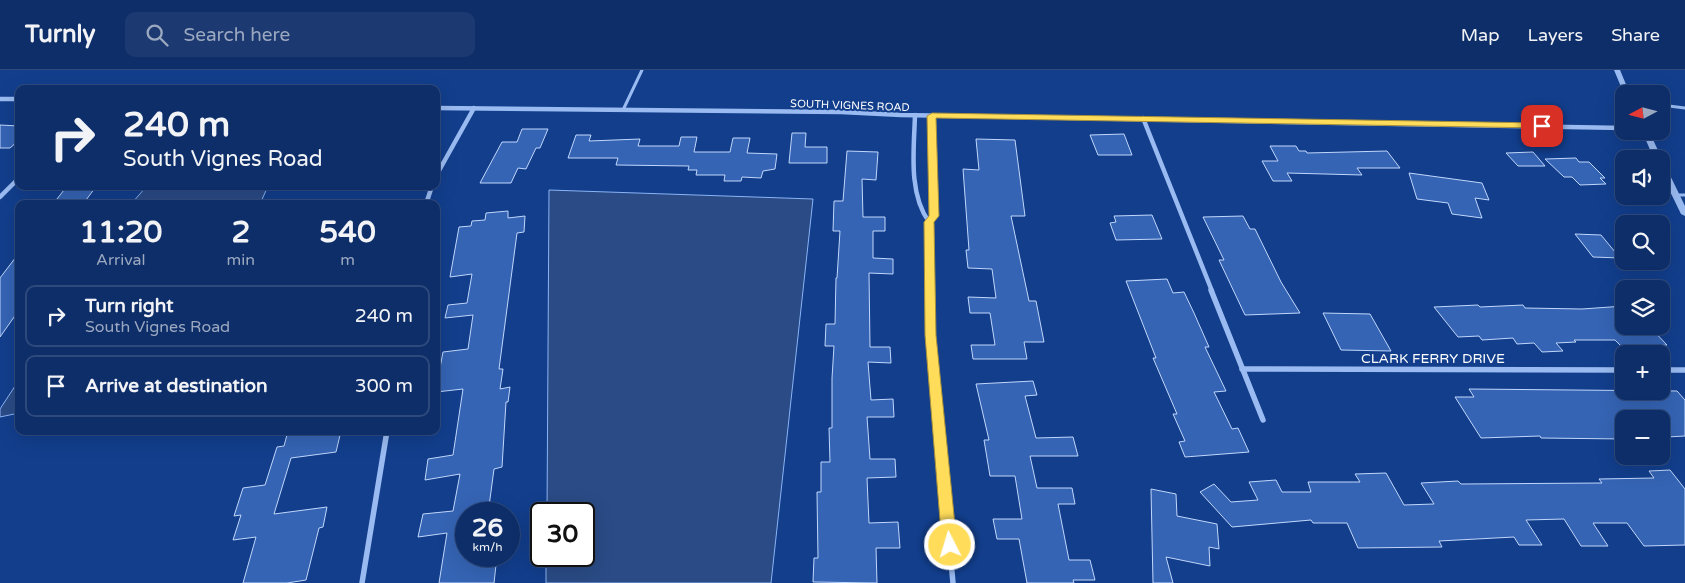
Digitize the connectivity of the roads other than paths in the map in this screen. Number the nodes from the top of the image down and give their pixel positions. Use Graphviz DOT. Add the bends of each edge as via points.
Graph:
graph roads {
  1 [pos="642,70"];
  2 [pos="1617,70"];
  3 [pos="1623,85"];
  4 [pos="0,98"];
  5 [pos="15,99"];
  6 [pos="1670,106"];
  7 [pos="440,108"];
  8 [pos="474,108"];
  9 [pos="1685,108"];
  10 [pos="623,110"];
  11 [pos="915,115"];
  12 [pos="932,116"];
  13 [pos="1143,118"];
  14 [pos="1615,128"];
  15 [pos="440,169"];
  16 [pos="15,182"];
  17 [pos="1670,183"];
  18 [pos="1676,195"];
  19 [pos="1685,196"];
  20 [pos="0,197"];
  21 [pos="1685,214"];
  22 [pos="929,222"];
  23 [pos="1242,369"];
  24 [pos="1615,370"];
  25 [pos="1670,370"];
  26 [pos="1685,370"];
  27 [pos="1262,420"];
  28 [pos="386,435"];
  29 [pos="362,583"];
  30 [pos="953,583"];
  1 -- 10 [label="lane"];
  2 -- 3 [label="street"];
  4 -- 5 [label="street"];
  6 -- 9 [label="lane"];
  7 -- 8 [label="street, SOUTH VIGNES ROAD"];
  8 -- 10 [label="street, SOUTH VIGNES ROAD"];
  8 -- 15 [label="street"];
  10 -- 11 [label="street, SOUTH VIGNES ROAD"];
  11 -- 12 [label="street, SOUTH VIGNES ROAD"];
  11 -- 22 [label="street" via="914,168 922,216"];
  12 -- 13 [label="street, SOUTH VIGNES ROAD"];
  12 -- 22 [label="street" via="934,216"];
  13 -- 14 [label="street, SOUTH VIGNES ROAD"];
  13 -- 23 [label="street"];
  16 -- 20 [label="street"];
  17 -- 18 [label="street"];
  18 -- 19 [label="lane"];
  18 -- 21 [label="street"];
  22 -- 30 [label="street" via="930,335"];
  23 -- 24 [label="street, CLARK FERRY DRIVE"];
  23 -- 27 [label="street"];
  25 -- 26 [label="street"];
  28 -- 29 [label="street"];
}
